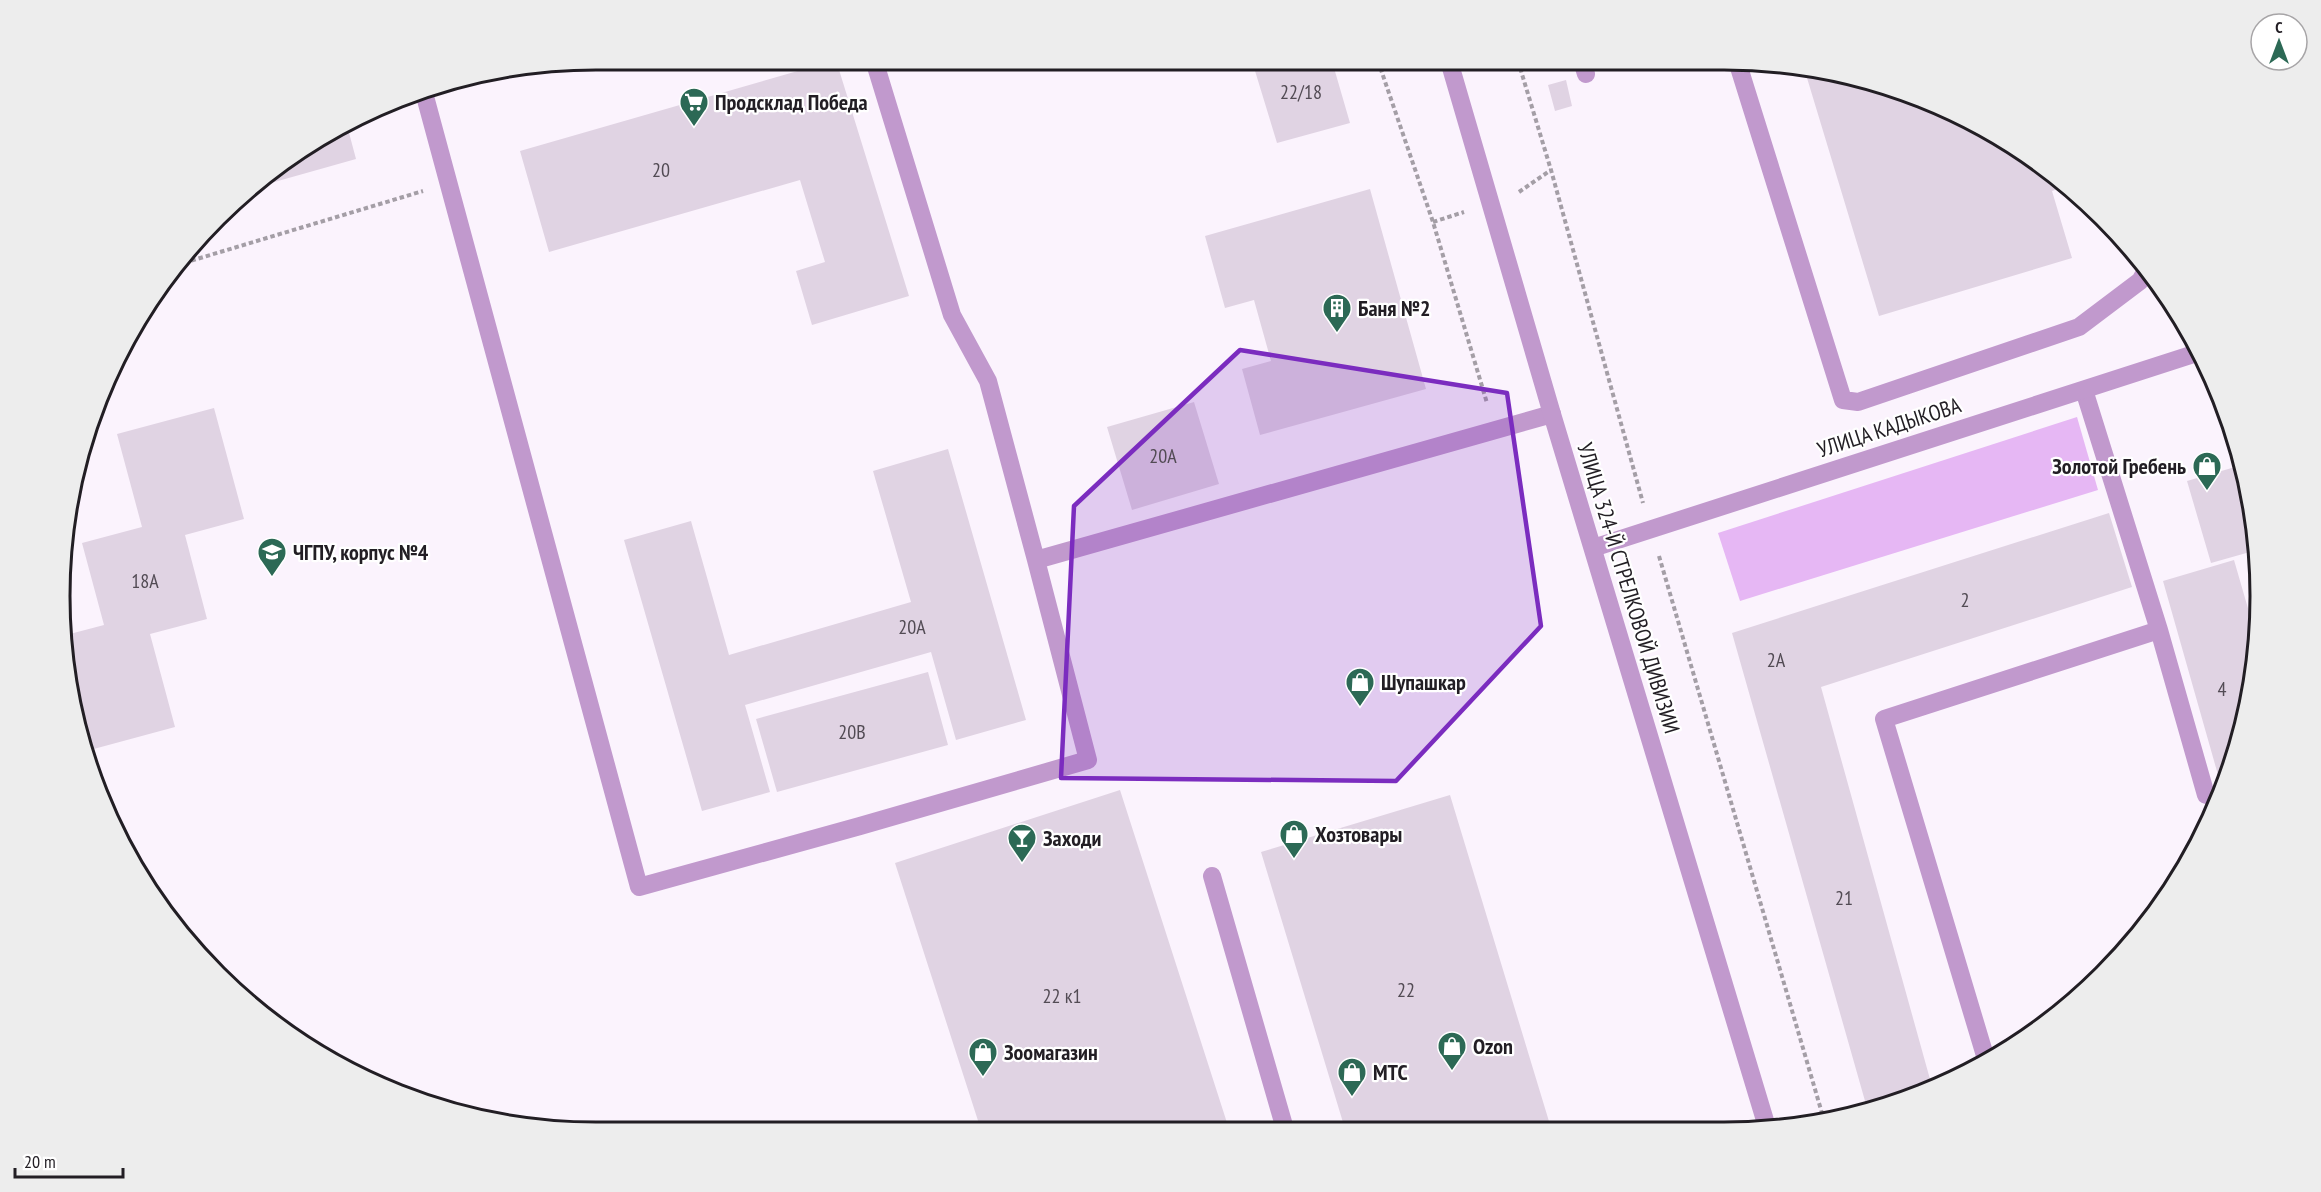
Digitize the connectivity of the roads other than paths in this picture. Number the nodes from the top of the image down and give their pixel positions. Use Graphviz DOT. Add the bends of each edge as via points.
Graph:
graph roads {
  1 [pos="877,70"];
  2 [pos="1452,70"];
  3 [pos="1740,71"];
  4 [pos="426,98"];
  5 [pos="2143,277"];
  6 [pos="2191,355"];
  7 [pos="2084,390"];
  8 [pos="1552,414"];
  9 [pos="1593,548"];
  10 [pos="1036,560"];
  11 [pos="2159,630"];
  12 [pos="2206,795"];
  13 [pos="1212,876"];
  14 [pos="1984,1053"];
  15 [pos="1765,1120"];
  16 [pos="1283,1122"];
  1 -- 10 [label="street" via="952,315 988,381"];
  2 -- 8 [label="street, УЛИЦА 324-Й СТРЕЛКОВОЙ ДИВИЗИИ"];
  3 -- 5 [label="street" via="1843,400 1858,402 2079,327"];
  4 -- 10 [label="street" via="639,887 1088,760"];
  6 -- 7 [label="street, УЛИЦА КАДЫКОВА"];
  7 -- 9 [label="street, УЛИЦА КАДЫКОВА"];
  7 -- 11 [label="street"];
  8 -- 9 [label="street, УЛИЦА 324-Й СТРЕЛКОВОЙ ДИВИЗИИ"];
  8 -- 10 [label="street"];
  9 -- 15 [label="street, УЛИЦА 324-Й СТРЕЛКОВОЙ ДИВИЗИИ"];
  11 -- 12 [label="street"];
  11 -- 14 [label="street" via="1884,719"];
  13 -- 16 [label="street"];
}
